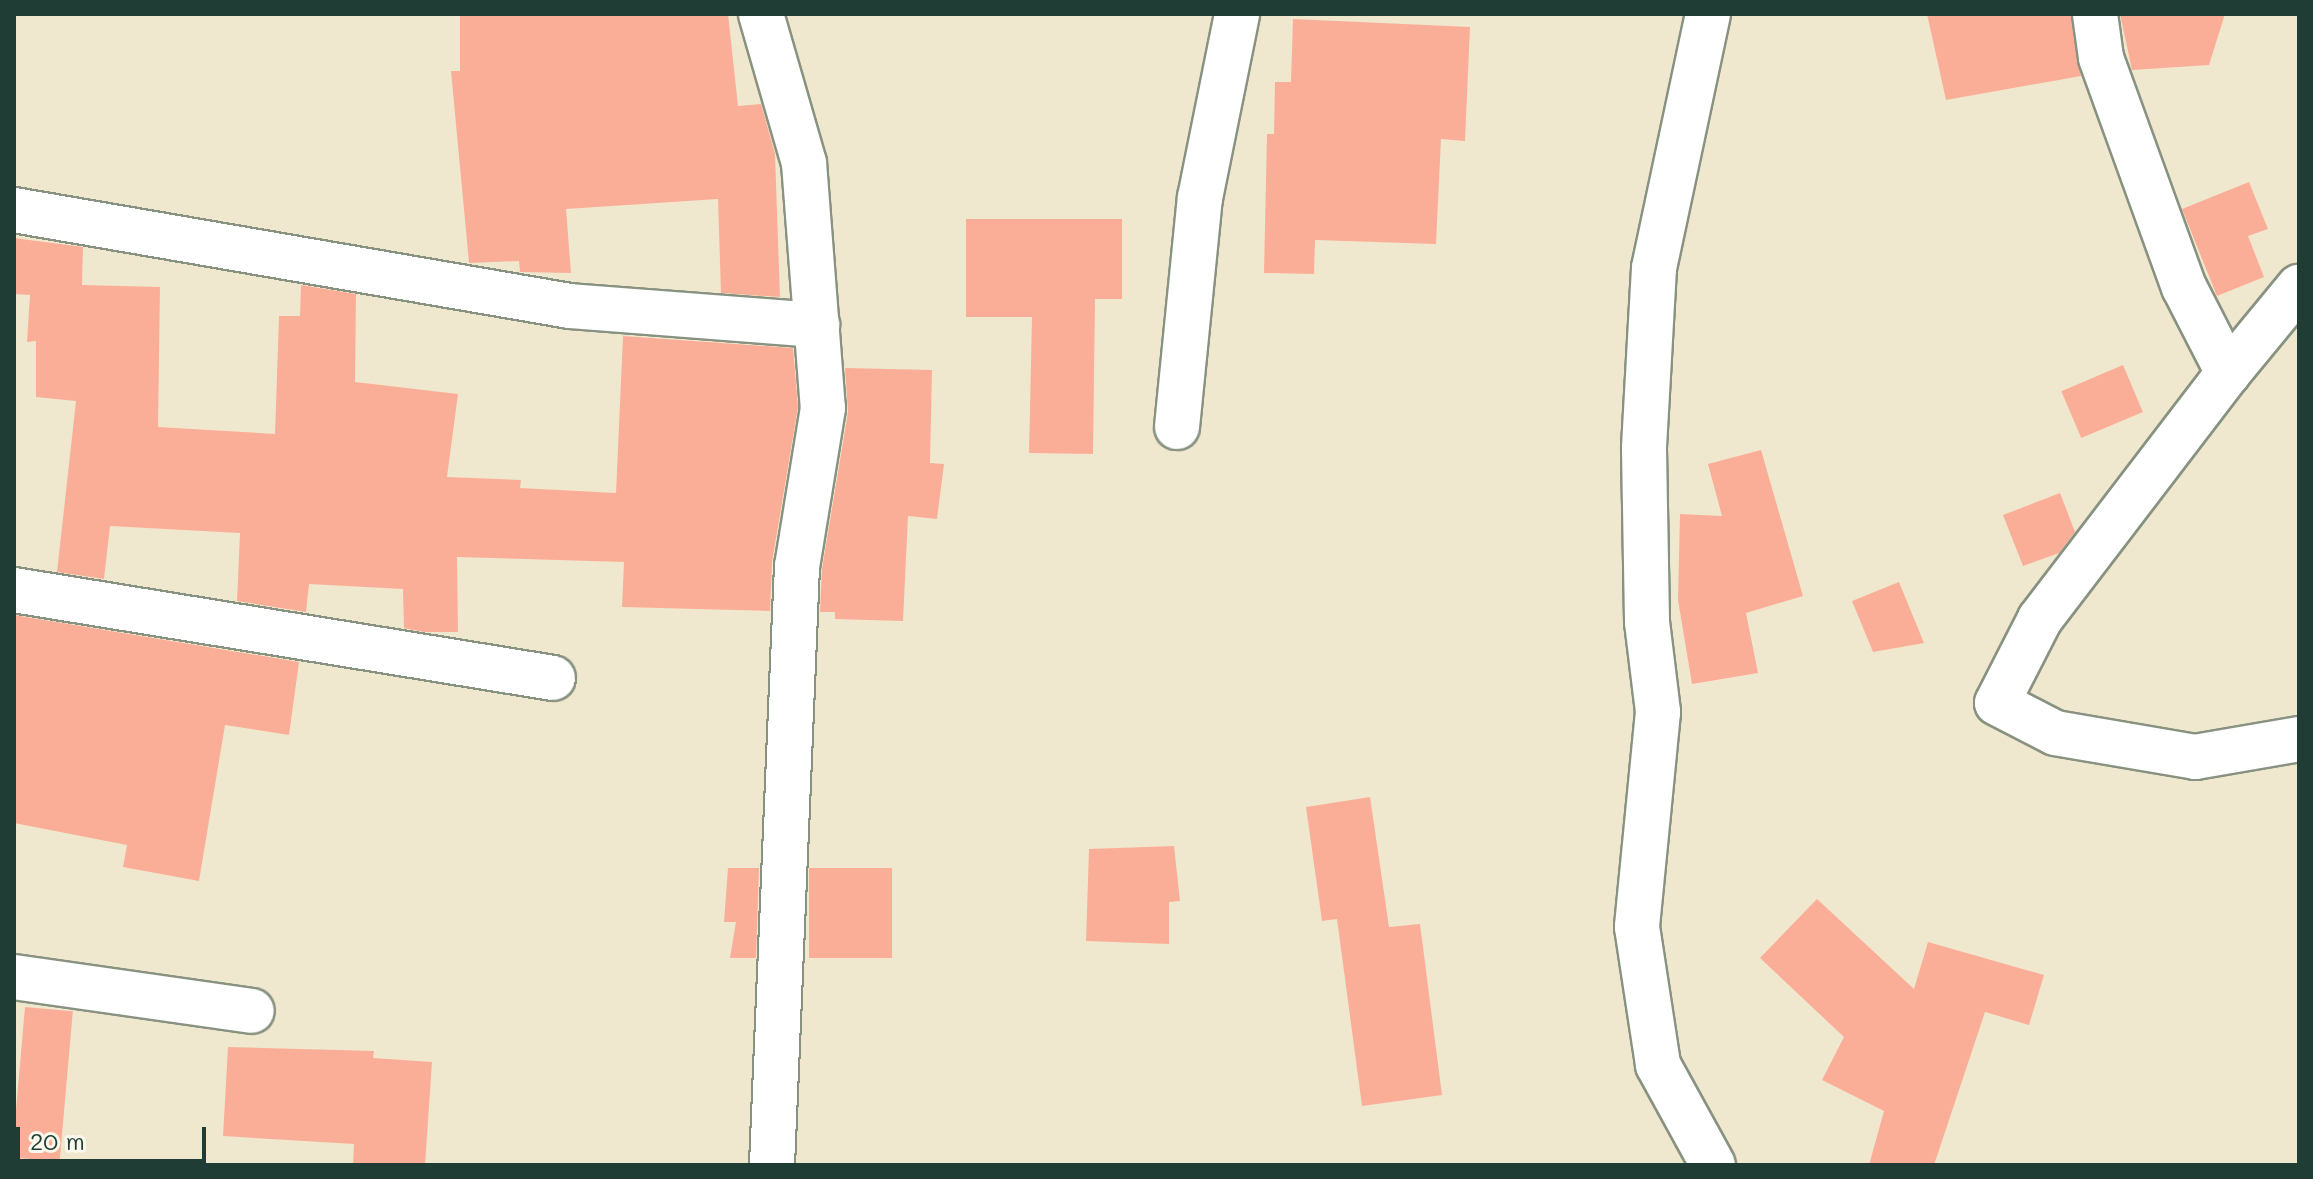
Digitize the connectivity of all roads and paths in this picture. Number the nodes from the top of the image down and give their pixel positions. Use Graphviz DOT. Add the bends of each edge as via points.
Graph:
graph roads {
  1 [pos="761,14"];
  2 [pos="1237,14"];
  3 [pos="1708,14"];
  4 [pos="2095,14"];
  5 [pos="14,210"];
  6 [pos="2299,287"];
  7 [pos="817,325"];
  8 [pos="2228,373"];
  9 [pos="1177,427"];
  10 [pos="14,590"];
  11 [pos="553,678"];
  12 [pos="2299,739"];
  13 [pos="14,977"];
  14 [pos="252,1011"];
  15 [pos="772,1165"];
  16 [pos="1713,1165"];
  1 -- 7 [label="street" via="804,163"];
  2 -- 9 [label="street" via="1200,198"];
  3 -- 16 [label="street" via="1654,268 1644,449 1647,622 1658,712 1637,927 1658,1065"];
  4 -- 8 [label="street" via="2101,58 2179,272"];
  5 -- 7 [label="street" via="570,306"];
  6 -- 8 [label="street"];
  7 -- 15 [label="street" via="823,408 797,566"];
  8 -- 12 [label="street" via="2040,619 1997,703 2055,733 2195,757"];
  10 -- 11 [label="street"];
  13 -- 14 [label="street"];
}
